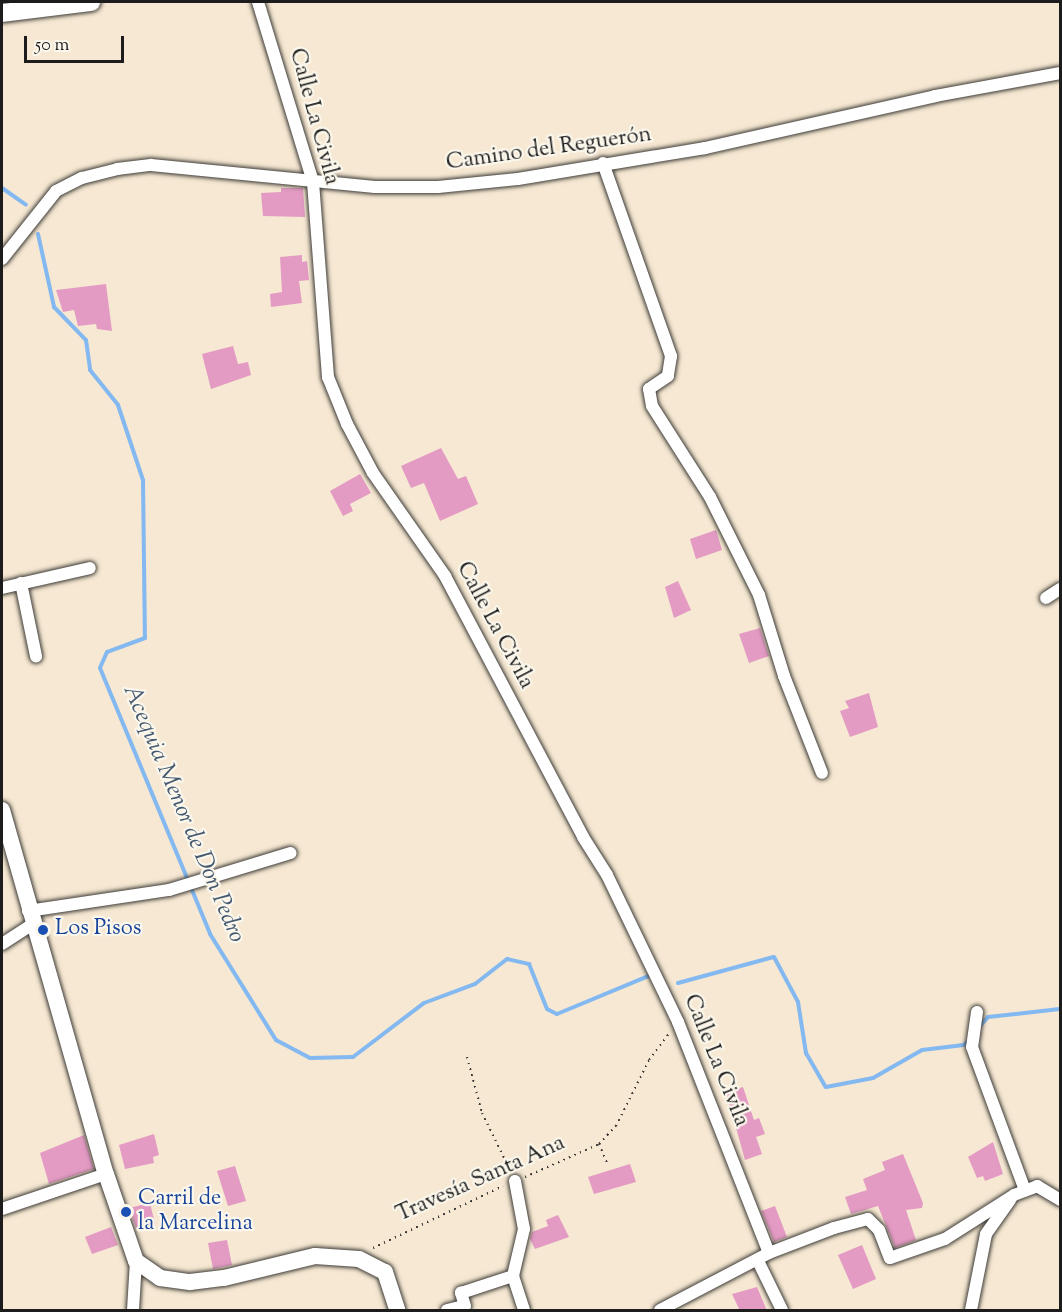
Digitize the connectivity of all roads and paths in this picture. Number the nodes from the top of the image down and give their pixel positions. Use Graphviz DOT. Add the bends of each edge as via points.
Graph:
graph roads {
  1 [pos="91,2"];
  2 [pos="258,2"];
  3 [pos="2,13"];
  4 [pos="1060,72"];
  5 [pos="603,163"];
  6 [pos="313,182"];
  7 [pos="2,259"];
  8 [pos="90,568"];
  9 [pos="21,583"];
  10 [pos="2,588"];
  11 [pos="1060,589"];
  12 [pos="1046,598"];
  13 [pos="36,656"];
  14 [pos="822,773"];
  15 [pos="2,810"];
  16 [pos="291,853"];
  17 [pos="30,918"];
  18 [pos="2,944"];
  19 [pos="977,1012"];
  20 [pos="678,1022"];
  21 [pos="467,1057"];
  22 [pos="599,1144"];
  23 [pos="607,1163"];
  24 [pos="106,1174"];
  25 [pos="515,1181"];
  26 [pos="1020,1192"];
  27 [pos="1060,1200"];
  28 [pos="2,1209"];
  29 [pos="769,1253"];
  30 [pos="359,1259"];
  31 [pos="136,1261"];
  32 [pos="758,1261"];
  33 [pos="513,1276"];
  34 [pos="133,1311"];
  35 [pos="396,1311"];
  36 [pos="447,1311"];
  37 [pos="524,1311"];
  38 [pos="660,1311"];
  39 [pos="782,1311"];
  40 [pos="971,1311"];
  1 -- 3 [label="main road"];
  2 -- 6 [label="street, Calle La Civila"];
  4 -- 5 [label="street, Camino del Reguerón" via="705,148"];
  5 -- 6 [label="street, Camino del Reguerón" via="518,179 438,187"];
  5 -- 14 [label="street" via="671,356 668,376 649,389 652,406 710,497 759,595 784,676"];
  6 -- 7 [label="street, Camino del Reguerón" via="151,165 117,169 82,178 56,191"];
  6 -- 20 [label="street, Calle La Civila" via="328,377 347,424 373,473 445,576 607,875"];
  8 -- 9 [label="street"];
  9 -- 10 [label="street"];
  9 -- 13 [label="street"];
  11 -- 12 [label="street"];
  15 -- 17 [label="main road"];
  16 -- 17 [label="street" via="169,890"];
  17 -- 18 [label="street"];
  17 -- 24 [label="main road"];
  19 -- 26 [label="street" via="972,1047"];
  20 -- 22 [label="path" via="649,1060 616,1126"];
  20 -- 29 [label="street, Calle La Civila"];
  21 -- 25 [label="path" via="482,1113"];
  22 -- 23 [label="path, Travesía Santa Ana"];
  22 -- 25 [label="path, Travesía Santa Ana"];
  24 -- 28 [label="street"];
  24 -- 31 [label="main road"];
  25 -- 30 [label="path, Travesía Santa Ana" via="385,1240"];
  25 -- 33 [label="street" via="524,1229"];
  26 -- 27 [label="street" via="1037,1186"];
  26 -- 29 [label="street" via="945,1239 890,1258 879,1230 868,1219"];
  26 -- 40 [label="street" via="986,1234"];
  29 -- 32 [label="street"];
  30 -- 31 [label="main road" via="315,1256 224,1278 190,1282 160,1278"];
  30 -- 35 [label="main road" via="385,1272"];
  31 -- 34 [label="street"];
  32 -- 38 [label="street"];
  32 -- 39 [label="street"];
  33 -- 36 [label="street" via="461,1293 465,1306"];
  33 -- 37 [label="street"];
}
